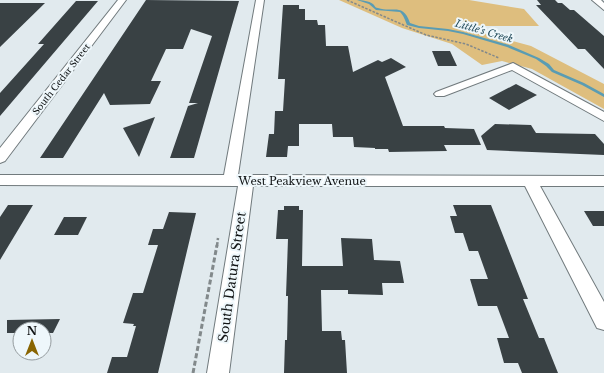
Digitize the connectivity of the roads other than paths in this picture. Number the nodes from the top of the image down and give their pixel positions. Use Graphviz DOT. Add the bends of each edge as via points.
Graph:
graph roads {
  1 [pos="122,0"];
  2 [pos="260,0"];
  3 [pos="596,0"];
  4 [pos="604,7"];
  5 [pos="440,94"];
  6 [pos="604,117"];
  7 [pos="0,158"];
  8 [pos="0,180"];
  9 [pos="238,180"];
  10 [pos="530,181"];
  11 [pos="604,181"];
  12 [pos="604,321"];
  13 [pos="218,373"];
  1 -- 7 [label="street, South Cedar Street"];
  2 -- 9 [label="street, South Datura Street"];
  3 -- 4 [label="street"];
  5 -- 6 [label="street" via="513,66"];
  8 -- 9 [label="street, West Peakview Avenue"];
  9 -- 10 [label="street, West Peakview Avenue"];
  9 -- 13 [label="street, South Datura Street"];
  10 -- 11 [label="street, West Peakview Avenue"];
  10 -- 12 [label="street"];
}
